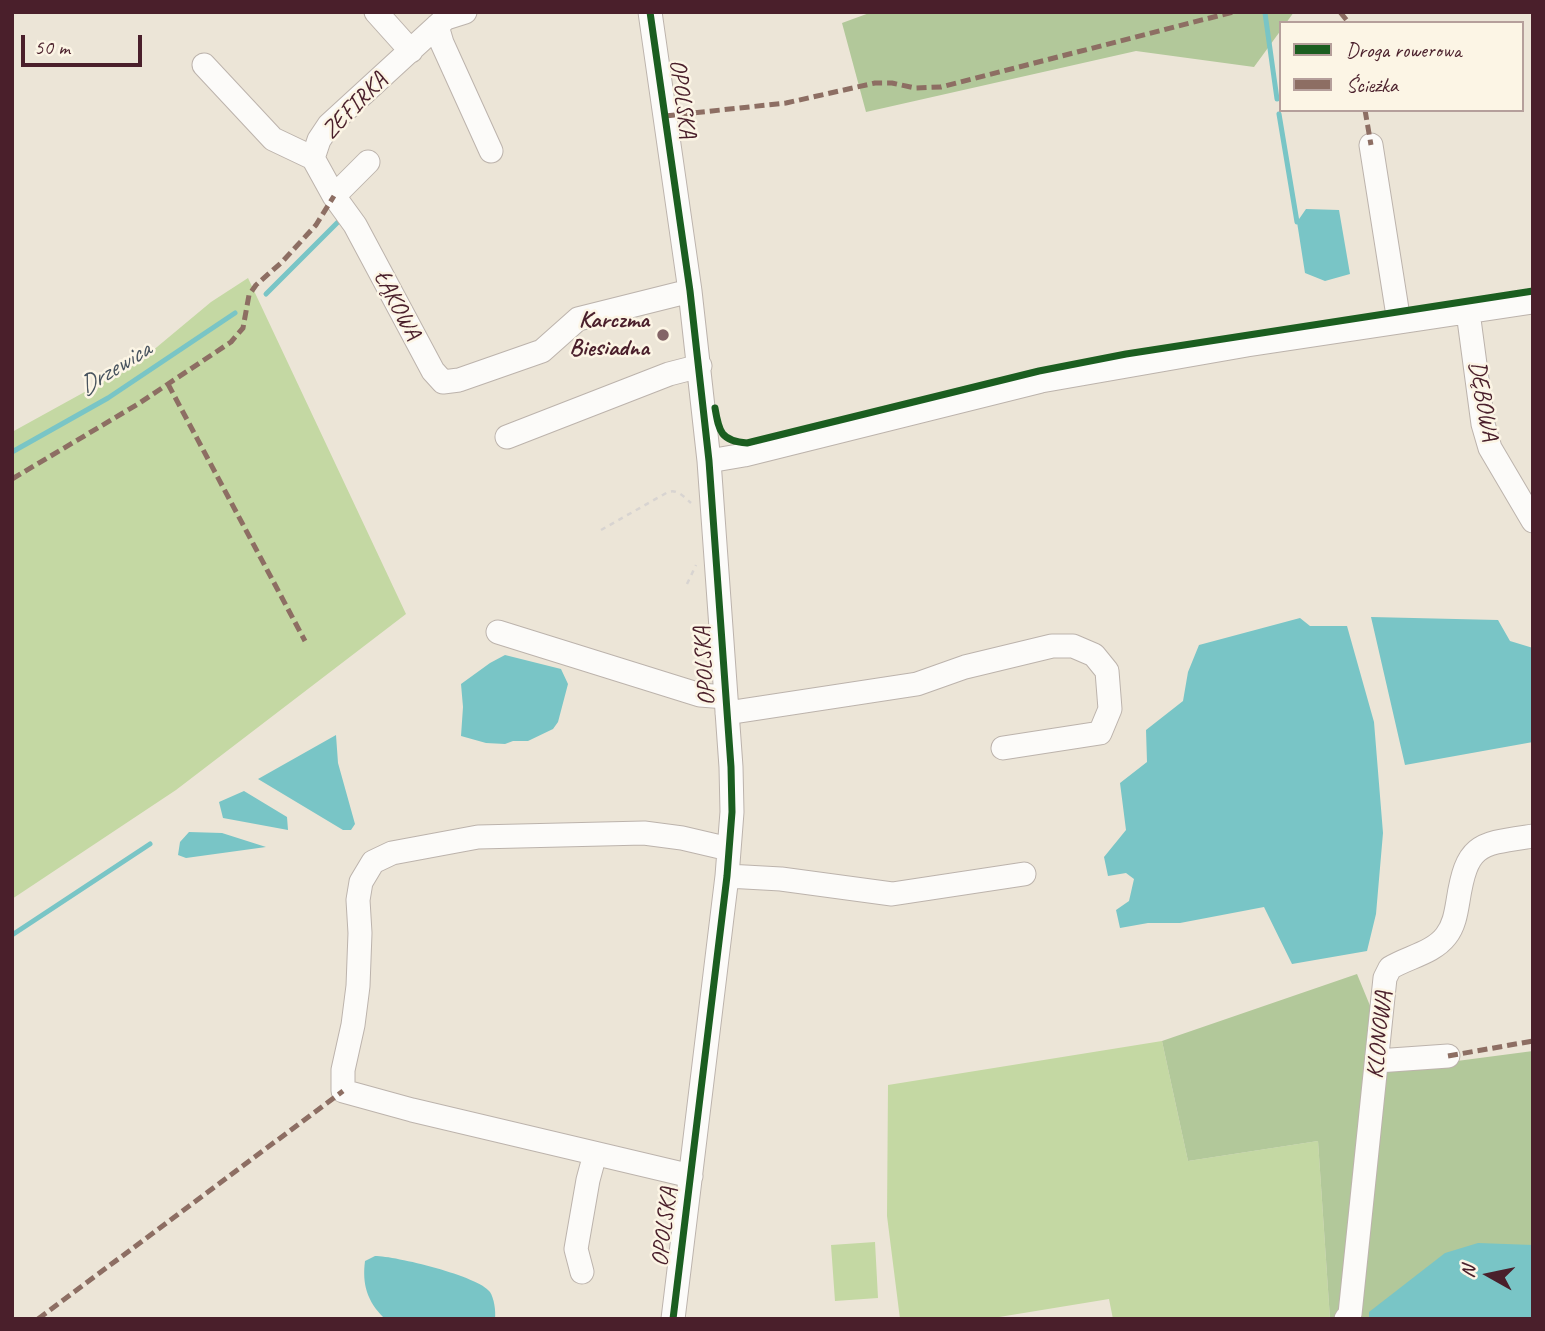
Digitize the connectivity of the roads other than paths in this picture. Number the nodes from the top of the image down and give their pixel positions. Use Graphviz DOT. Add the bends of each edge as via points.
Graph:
graph roads {
  1 [pos="376,12"];
  2 [pos="465,12"];
  3 [pos="650,12"];
  4 [pos="437,26"];
  5 [pos="411,51"];
  6 [pos="204,65"];
  7 [pos="1371,145"];
  8 [pos="491,151"];
  9 [pos="313,158"];
  10 [pos="368,162"];
  11 [pos="334,196"];
  12 [pos="355,225"];
  13 [pos="690,291"];
  14 [pos="1533,302"];
  15 [pos="1468,312"];
  16 [pos="1399,323"];
  17 [pos="700,366"];
  18 [pos="507,437"];
  19 [pos="709,461"];
  20 [pos="1533,521"];
  21 [pos="498,632"];
  22 [pos="727,705"];
  23 [pos="1003,748"];
  24 [pos="1533,836"];
  25 [pos="729,849"];
  26 [pos="1024,874"];
  27 [pos="727,876"];
  28 [pos="1448,1056"];
  29 [pos="1377,1061"];
  30 [pos="595,1154"];
  31 [pos="691,1176"];
  32 [pos="582,1272"];
  33 [pos="673,1319"];
  34 [pos="1346,1319"];
  1 -- 5 [label="street"];
  2 -- 4 [label="street, ZEFIRKA"];
  3 -- 13 [label="street, OPOLSKA"];
  4 -- 5 [label="street, ZEFIRKA"];
  4 -- 8 [label="street"];
  5 -- 9 [label="street, ZEFIRKA" via="329,125"];
  6 -- 9 [label="street" via="273,139"];
  7 -- 16 [label="street"];
  9 -- 11 [label="street, ZEFIRKA"];
  10 -- 11 [label="street"];
  11 -- 12 [label="street, ZEFIRKA"];
  12 -- 13 [label="street, ŁĄKOWA" via="443,382 542,351 578,319"];
  13 -- 17 [label="street, OPOLSKA"];
  14 -- 15 [label="street"];
  15 -- 16 [label="street"];
  15 -- 20 [label="street, DĘBOWA" via="1490,448"];
  16 -- 19 [label="street" via="1129,364"];
  17 -- 18 [label="street"];
  17 -- 19 [label="street, OPOLSKA"];
  19 -- 22 [label="street, OPOLSKA"];
  21 -- 22 [label="street"];
  22 -- 23 [label="street" via="917,684 1052,646 1073,646 1094,656 1107,671 1110,709 1100,733"];
  22 -- 25 [label="street, OPOLSKA" via="732,812"];
  24 -- 29 [label="street, KLONOWA" via="1480,847 1469,857 1454,922 1446,937 1390,968 1385,978"];
  25 -- 27 [label="street, OPOLSKA"];
  25 -- 30 [label="street" via="644,833 478,837 392,853 373,862 361,882 358,986 343,1091"];
  26 -- 27 [label="street" via="892,894"];
  27 -- 31 [label="street, OPOLSKA"];
  28 -- 29 [label="street"];
  29 -- 34 [label="street, KLONOWA"];
  30 -- 31 [label="street"];
  30 -- 32 [label="street" via="576,1250"];
  31 -- 33 [label="street, OPOLSKA"];
}
